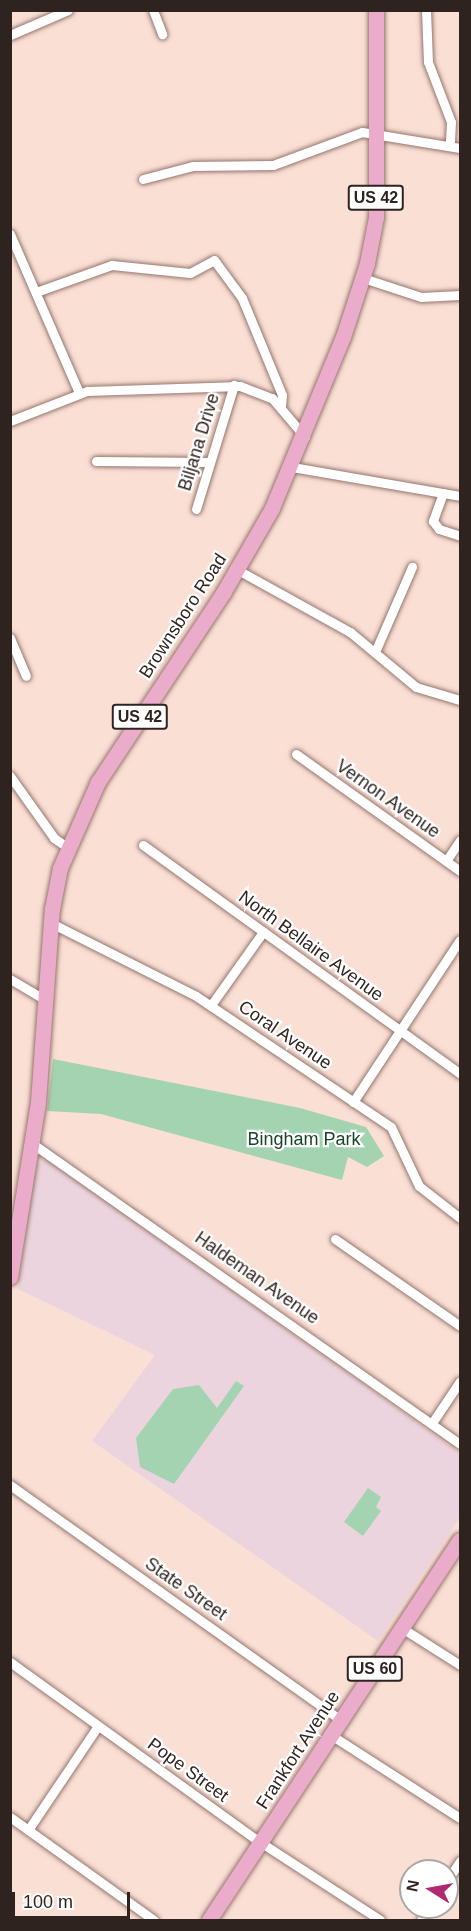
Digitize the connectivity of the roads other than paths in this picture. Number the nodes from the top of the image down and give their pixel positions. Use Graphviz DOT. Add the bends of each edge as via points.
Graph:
graph roads {
  1 [pos="68,10"];
  2 [pos="153,10"];
  3 [pos="376,10"];
  4 [pos="426,10"];
  5 [pos="162,34"];
  6 [pos="10,35"];
  7 [pos="375,131"];
  8 [pos="450,144"];
  9 [pos="460,148"];
  10 [pos="143,179"];
  11 [pos="10,234"];
  12 [pos="363,278"];
  13 [pos="36,292"];
  14 [pos="460,295"];
  15 [pos="234,386"];
  16 [pos="79,393"];
  17 [pos="281,407"];
  18 [pos="10,421"];
  19 [pos="305,437"];
  20 [pos="96,461"];
  21 [pos="210,462"];
  22 [pos="292,467"];
  23 [pos="443,493"];
  24 [pos="460,496"];
  25 [pos="196,508"];
  26 [pos="460,536"];
  27 [pos="412,567"];
  28 [pos="238,570"];
  29 [pos="10,638"];
  30 [pos="375,652"];
  31 [pos="26,676"];
  32 [pos="460,700"];
  33 [pos="296,754"];
  34 [pos="10,776"];
  35 [pos="460,840"];
  36 [pos="143,845"];
  37 [pos="67,847"];
  38 [pos="446,861"];
  39 [pos="460,872"];
  40 [pos="51,923"];
  41 [pos="263,932"];
  42 [pos="460,940"];
  43 [pos="10,979"];
  44 [pos="47,1000"];
  45 [pos="211,1005"];
  46 [pos="402,1032"];
  47 [pos="460,1074"];
  48 [pos="353,1102"];
  49 [pos="33,1144"];
  50 [pos="460,1218"];
  51 [pos="335,1239"];
  52 [pos="10,1277"];
  53 [pos="460,1326"];
  54 [pos="460,1382"];
  55 [pos="432,1423"];
  56 [pos="460,1443"];
  57 [pos="10,1485"];
  58 [pos="460,1540"];
  59 [pos="402,1628"];
  60 [pos="10,1662"];
  61 [pos="460,1665"];
  62 [pos="341,1720"];
  63 [pos="98,1726"];
  64 [pos="331,1735"];
  65 [pos="10,1817"];
  66 [pos="460,1818"];
  67 [pos="28,1830"];
  68 [pos="260,1842"];
  69 [pos="154,1920"];
  70 [pos="209,1920"];
  71 [pos="380,1920"];
  1 -- 6 [label="street"];
  2 -- 5 [label="street"];
  3 -- 7 [label="main road, Brownsboro Road / US 42"];
  4 -- 8 [label="street" via="428,63 451,122"];
  7 -- 8 [label="street"];
  7 -- 10 [label="street" via="273,165 193,166"];
  7 -- 12 [label="main road, Brownsboro Road / US 42" via="376,216"];
  8 -- 9 [label="street"];
  11 -- 13 [label="street"];
  12 -- 14 [label="street" via="421,297"];
  12 -- 19 [label="main road, Brownsboro Road / US 42"];
  13 -- 16 [label="street"];
  13 -- 17 [label="street" via="112,265 190,273 214,260 246,306 282,394"];
  15 -- 16 [label="street"];
  15 -- 17 [label="street" via="259,390"];
  15 -- 21 [label="street, Biljana Drive"];
  16 -- 18 [label="street"];
  17 -- 19 [label="street"];
  19 -- 22 [label="main road, Brownsboro Road / US 42"];
  20 -- 21 [label="street"];
  21 -- 25 [label="street, Biljana Drive"];
  22 -- 23 [label="street"];
  22 -- 28 [label="main road, Brownsboro Road / US 42"];
  23 -- 24 [label="street"];
  23 -- 26 [label="street" via="433,521"];
  27 -- 30 [label="street"];
  28 -- 30 [label="street" via="341,626"];
  28 -- 37 [label="main road, Brownsboro Road / US 42" via="98,783"];
  29 -- 31 [label="street"];
  30 -- 32 [label="street" via="416,687"];
  33 -- 38 [label="street, Vernon Avenue"];
  34 -- 37 [label="street" via="54,838"];
  35 -- 38 [label="street"];
  36 -- 41 [label="street, North Bellaire Avenue"];
  37 -- 40 [label="main road, Brownsboro Road / US 42"];
  38 -- 39 [label="street, Vernon Avenue"];
  40 -- 44 [label="main road, Brownsboro Road / US 42"];
  40 -- 45 [label="street, Coral Avenue"];
  41 -- 45 [label="street"];
  41 -- 46 [label="street, North Bellaire Avenue"];
  42 -- 46 [label="street"];
  43 -- 44 [label="street"];
  44 -- 49 [label="main road, Brownsboro Road / US 42"];
  45 -- 48 [label="street, Coral Avenue"];
  46 -- 47 [label="street, North Bellaire Avenue"];
  46 -- 48 [label="street"];
  48 -- 50 [label="street, Coral Avenue" via="395,1132 415,1186"];
  49 -- 52 [label="main road, Brownsboro Road / US 42"];
  49 -- 55 [label="street, Haldeman Avenue"];
  51 -- 53 [label="street"];
  54 -- 55 [label="street"];
  55 -- 56 [label="street, Haldeman Avenue"];
  57 -- 62 [label="street, State Street"];
  58 -- 59 [label="main road, Frankfort Avenue / US 60"];
  59 -- 61 [label="street"];
  59 -- 62 [label="main road, Frankfort Avenue / US 60"];
  60 -- 63 [label="street, Pope Street"];
  62 -- 64 [label="main road, Frankfort Avenue / US 60"];
  63 -- 67 [label="street"];
  63 -- 68 [label="street, Pope Street"];
  64 -- 66 [label="street"];
  64 -- 68 [label="main road, Frankfort Avenue / US 60"];
  65 -- 67 [label="street"];
  67 -- 69 [label="street"];
  68 -- 70 [label="main road, Frankfort Avenue / US 60"];
  68 -- 71 [label="street, Pope Street"];
}
